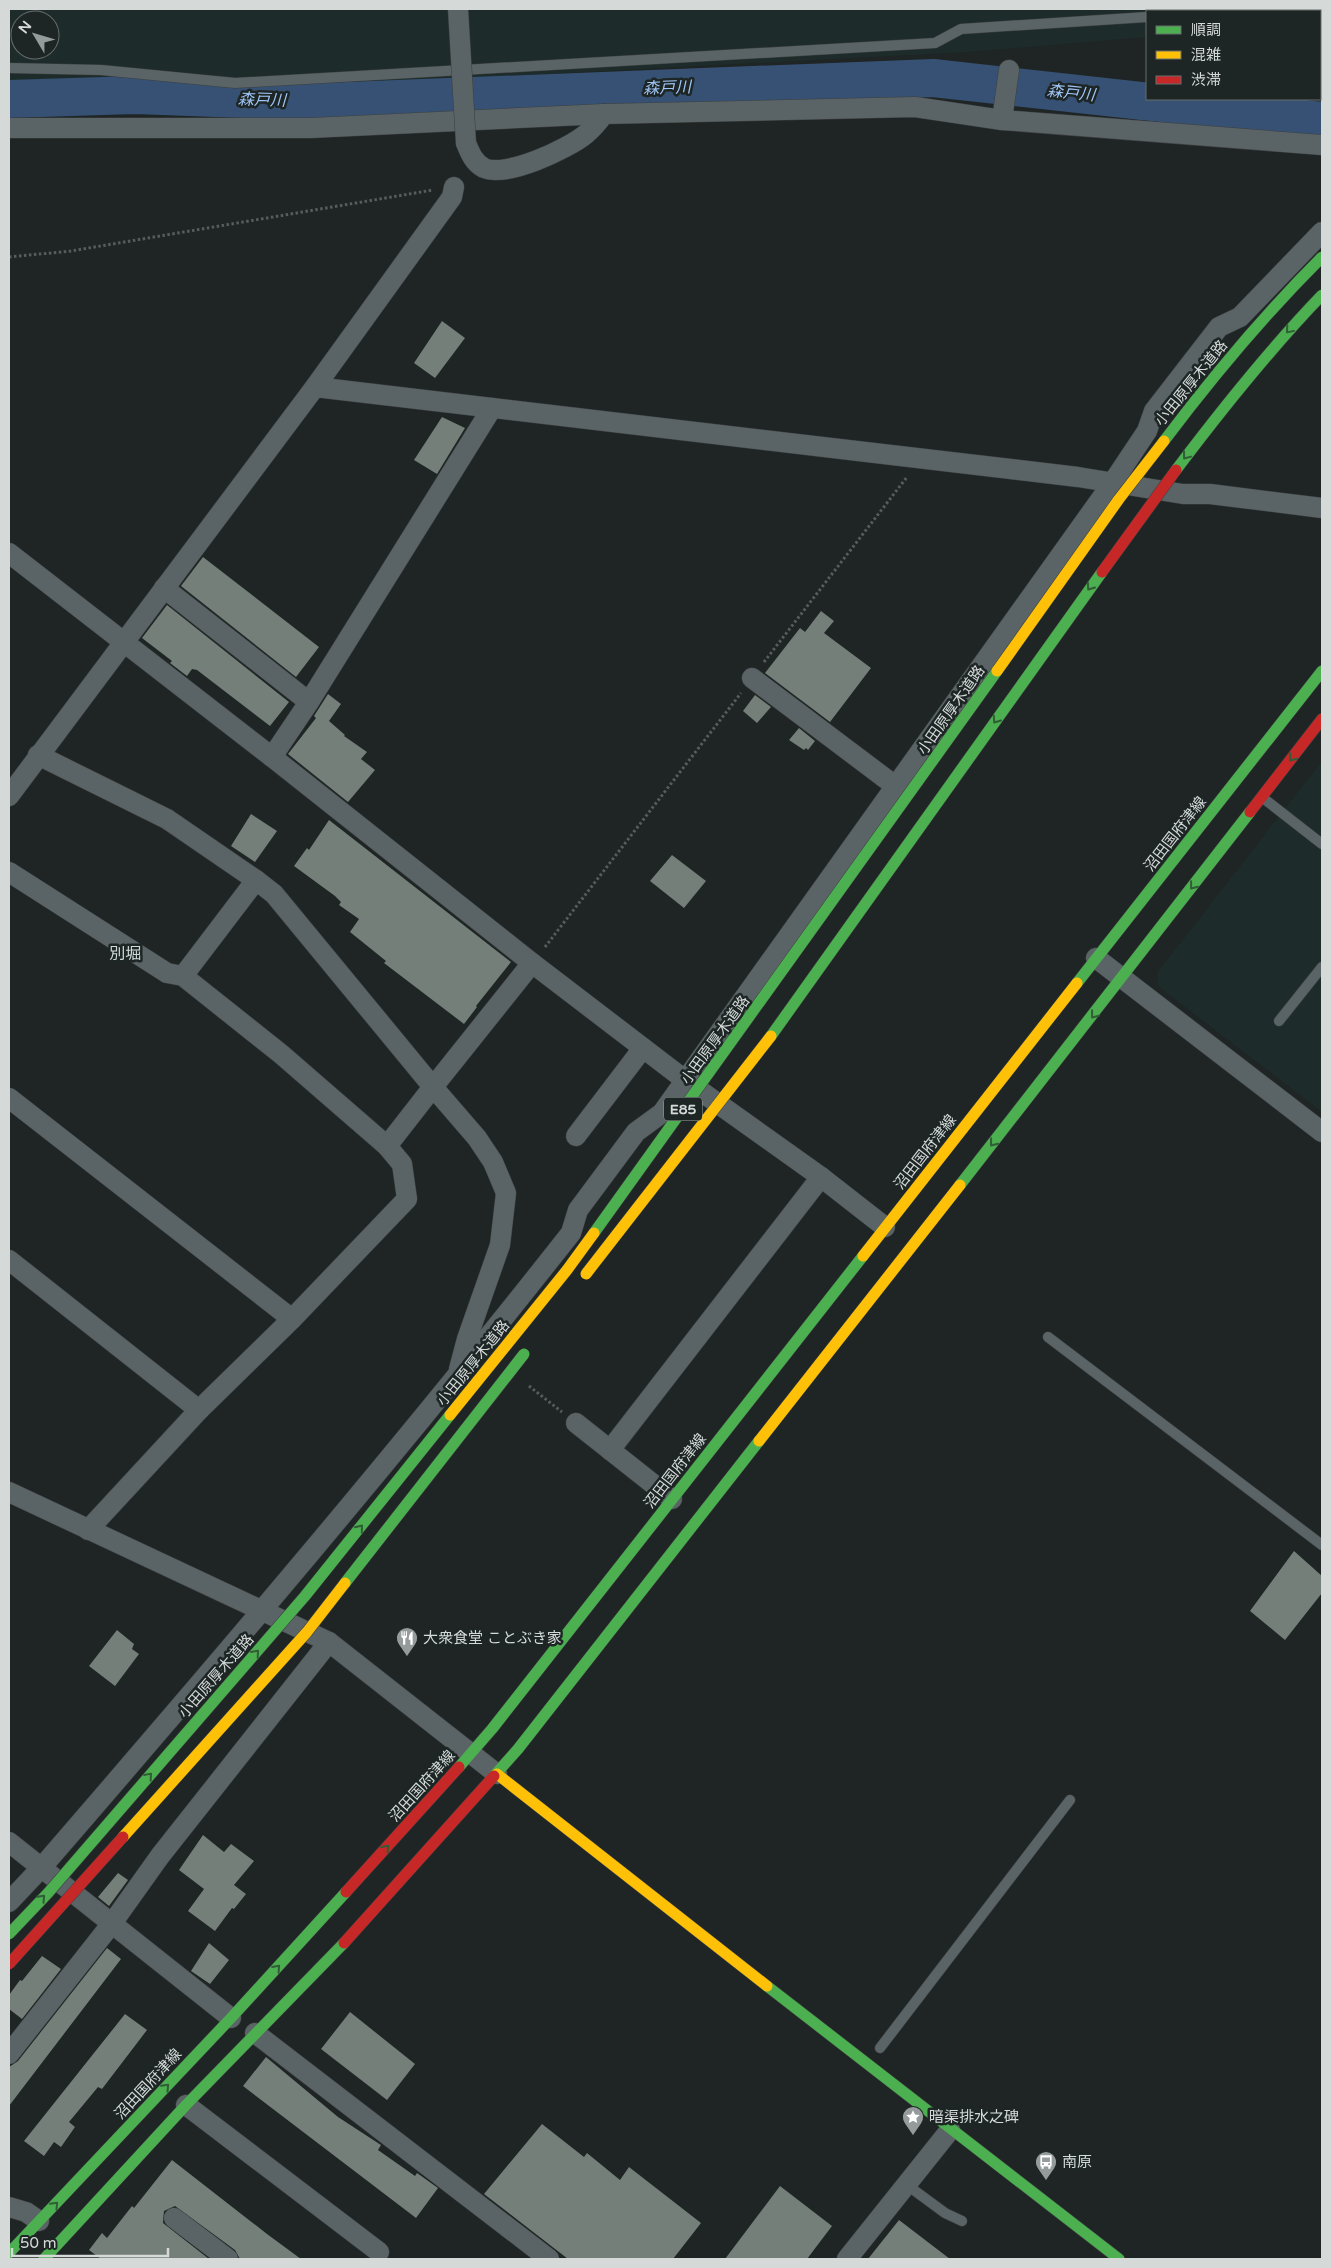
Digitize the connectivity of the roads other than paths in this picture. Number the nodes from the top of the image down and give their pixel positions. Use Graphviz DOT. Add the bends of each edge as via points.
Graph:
graph roads {
  1 [pos="458,9"];
  2 [pos="1146,17"];
  3 [pos="9,68"];
  4 [pos="1009,70"];
  5 [pos="604,114"];
  6 [pos="1002,120"];
  7 [pos="9,128"];
  8 [pos="1322,145"];
  9 [pos="454,187"];
  10 [pos="1322,232"];
  11 [pos="1322,257"];
  12 [pos="1322,295"];
  13 [pos="315,387"];
  14 [pos="492,408"];
  15 [pos="1113,482"];
  16 [pos="1322,508"];
  17 [pos="9,552"];
  18 [pos="164,588"];
  19 [pos="124,642"];
  20 [pos="1322,671"];
  21 [pos="752,678"];
  22 [pos="309,702"];
  23 [pos="1322,719"];
  24 [pos="38,755"];
  25 [pos="272,757"];
  26 [pos="894,786"];
  27 [pos="9,796"];
  28 [pos="1262,797"];
  29 [pos="1322,844"];
  30 [pos="9,872"];
  31 [pos="256,880"];
  32 [pos="1096,958"];
  33 [pos="532,963"];
  34 [pos="1322,967"];
  35 [pos="183,976"];
  36 [pos="1122,978"];
  37 [pos="1279,1021"];
  38 [pos="643,1048"];
  39 [pos="685,1080"];
  40 [pos="433,1087"];
  41 [pos="9,1098"];
  42 [pos="1322,1132"];
  43 [pos="576,1136"];
  44 [pos="386,1146"];
  45 [pos="821,1177"];
  46 [pos="885,1227"];
  47 [pos="9,1260"];
  48 [pos="580,1282"];
  49 [pos="292,1319"];
  50 [pos="1048,1337"];
  51 [pos="532,1344"];
  52 [pos="458,1373"];
  53 [pos="199,1410"];
  54 [pos="576,1423"];
  55 [pos="610,1450"];
  56 [pos="9,1492"];
  57 [pos="672,1499"];
  58 [pos="88,1530"];
  59 [pos="1322,1545"];
  60 [pos="263,1610"];
  61 [pos="329,1642"];
  62 [pos="472,1753"];
  63 [pos="497,1774"];
  64 [pos="1070,1800"];
  65 [pos="9,1842"];
  66 [pos="42,1867"];
  67 [pos="9,1902"];
  68 [pos="112,1922"];
  69 [pos="9,1934"];
  70 [pos="9,1964"];
  71 [pos="231,2018"];
  72 [pos="255,2033"];
  73 [pos="880,2048"];
  74 [pos="9,2054"];
  75 [pos="186,2105"];
  76 [pos="950,2130"];
  77 [pos="907,2185"];
  78 [pos="9,2207"];
  79 [pos="174,2218"];
  80 [pos="39,2221"];
  81 [pos="962,2221"];
  82 [pos="379,2252"];
  83 [pos="9,2253"];
  84 [pos="44,2259"];
  85 [pos="228,2259"];
  86 [pos="549,2259"];
  87 [pos="847,2259"];
  88 [pos="1119,2259"];
  1 -- 5 [label="street, bridge" via="466,143 472,157 482,167 494,171 515,168 573,143 587,134"];
  2 -- 3 [label="lane" via="961,29 935,43 235,83 101,70"];
  4 -- 6 [label="street"];
  5 -- 6 [label="street" via="914,107"];
  5 -- 7 [label="street" via="311,128"];
  6 -- 8 [label="street"];
  9 -- 13 [label="street" via="452,198"];
  10 -- 15 [label="street" via="1240,317 1219,327 1154,411 1147,431"];
  69 -- 11 [label="main road, 小田原厚木道路 / E85, one-way, bridge" via="305,1596 567,1270 1119,499 1206,386 1276,303"];
  12 -- 48 [label="main road, E85, one-way, bridge" via="1223,408 1142,515 763,1048"];
  13 -- 14 [label="street"];
  13 -- 18 [label="street"];
  14 -- 15 [label="street"];
  14 -- 22 [label="street"];
  15 -- 16 [label="street" via="1183,494 1210,494"];
  15 -- 26 [label="street"];
  17 -- 19 [label="street"];
  18 -- 19 [label="street"];
  18 -- 22 [label="street"];
  19 -- 24 [label="street"];
  19 -- 25 [label="street"];
  20 -- 32 [label="main road, 沼田国府津線"];
  21 -- 26 [label="street"];
  22 -- 25 [label="street"];
  23 -- 28 [label="main road, one-way"];
  24 -- 27 [label="street"];
  24 -- 31 [label="street" via="167,819"];
  25 -- 33 [label="street"];
  26 -- 39 [label="street"];
  28 -- 29 [label="lane"];
  28 -- 36 [label="main road, one-way"];
  30 -- 35 [label="street" via="168,973"];
  31 -- 35 [label="street"];
  31 -- 40 [label="street" via="274,894"];
  32 -- 36 [label="street"];
  32 -- 46 [label="main road, 沼田国府津線"];
  33 -- 38 [label="street"];
  33 -- 40 [label="street"];
  34 -- 37 [label="lane"];
  35 -- 44 [label="street" via="281,1054"];
  36 -- 42 [label="street"];
  36 -- 63 [label="main road, one-way"];
  38 -- 39 [label="street"];
  38 -- 43 [label="street"];
  39 -- 45 [label="street"];
  39 -- 52 [label="street" via="662,1113 636,1132 578,1210 572,1233"];
  40 -- 44 [label="street"];
  40 -- 52 [label="street" via="477,1138 506,1193 500,1245"];
  41 -- 49 [label="street"];
  44 -- 49 [label="street" via="402,1164 407,1199"];
  45 -- 46 [label="street"];
  45 -- 55 [label="street"];
  46 -- 57 [label="main road, 沼田国府津線"];
  47 -- 53 [label="street"];
  49 -- 53 [label="street"];
  50 -- 59 [label="lane"];
  51 -- 70 [label="main road, bridge" via="307,1632"];
  52 -- 60 [label="street"];
  53 -- 58 [label="street"];
  54 -- 55 [label="street"];
  55 -- 57 [label="street"];
  56 -- 58 [label="street"];
  57 -- 62 [label="main road, 沼田国府津線"];
  58 -- 60 [label="street"];
  60 -- 61 [label="street"];
  60 -- 66 [label="street"];
  61 -- 62 [label="street"];
  61 -- 68 [label="street"];
  62 -- 63 [label="street"];
  71 -- 62 [label="main road, 沼田国府津線, one-way"];
  63 -- 72 [label="main road" via="363,1923"];
  63 -- 76 [label="main road"];
  64 -- 73 [label="lane"];
  65 -- 66 [label="street"];
  66 -- 67 [label="street"];
  66 -- 68 [label="street"];
  68 -- 71 [label="street"];
  68 -- 74 [label="street"];
  80 -- 71 [label="main road, 沼田国府津線, one-way"];
  72 -- 75 [label="main road"];
  72 -- 86 [label="street"];
  75 -- 82 [label="street"];
  75 -- 84 [label="main road"];
  76 -- 77 [label="street"];
  76 -- 88 [label="main road"];
  77 -- 81 [label="lane" via="945,2214"];
  77 -- 87 [label="street"];
  78 -- 80 [label="street" via="26,2212"];
  79 -- 85 [label="street"];
  80 -- 83 [label="main road, 沼田国府津線"];
}
